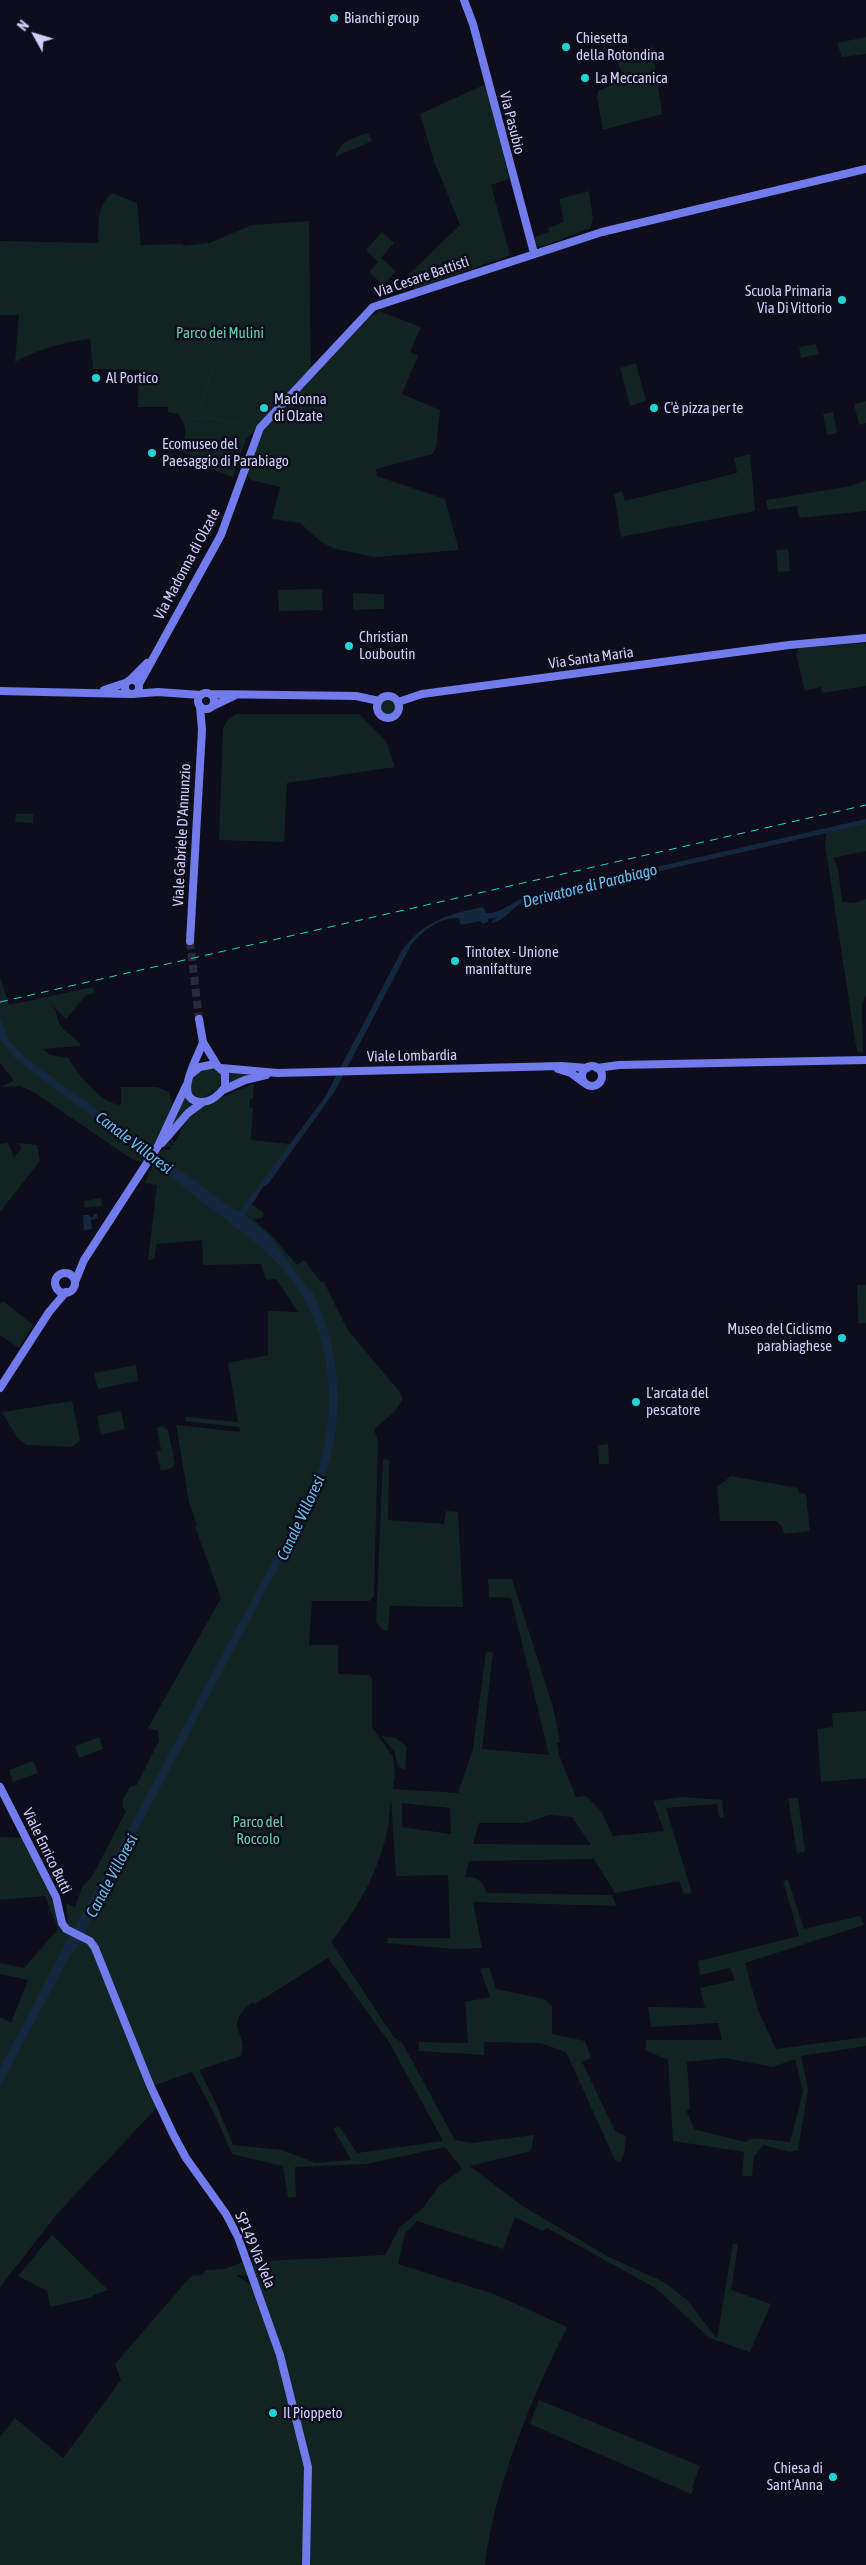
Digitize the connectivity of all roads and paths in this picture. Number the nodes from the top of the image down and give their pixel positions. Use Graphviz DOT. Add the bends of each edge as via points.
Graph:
graph roads {
  1 [pos="464,0"];
  2 [pos="866,169"];
  3 [pos="534,253"];
  4 [pos="241,481"];
  5 [pos="866,638"];
  6 [pos="151,658"];
  7 [pos="128,681"];
  8 [pos="139,685"];
  9 [pos="0,691"];
  10 [pos="92,692"];
  11 [pos="158,692"];
  12 [pos="131,694"];
  13 [pos="210,694"];
  14 [pos="241,694"];
  15 [pos="200,701"];
  16 [pos="379,701"];
  17 [pos="398,702"];
  18 [pos="212,707"];
  19 [pos="202,730"];
  20 [pos="190,941"];
  21 [pos="199,1019"];
  22 [pos="203,1042"];
  23 [pos="866,1060"];
  24 [pos="866,1064"];
  25 [pos="705,1065"];
  26 [pos="219,1066"];
  27 [pos="632,1066"];
  28 [pos="546,1067"];
  29 [pos="587,1068"];
  30 [pos="597,1068"];
  31 [pos="278,1073"];
  32 [pos="190,1075"];
  33 [pos="600,1081"];
  34 [pos="584,1083"];
  35 [pos="186,1086"];
  36 [pos="221,1091"];
  37 [pos="203,1102"];
  38 [pos="157,1148"];
  39 [pos="84,1260"];
  40 [pos="68,1273"];
  41 [pos="75,1282"];
  42 [pos="58,1290"];
  43 [pos="66,1292"];
  44 [pos="56,1302"];
  45 [pos="0,1388"];
  46 [pos="0,1787"];
  47 [pos="90,1941"];
  48 [pos="306,2565"];
  1 -- 3 [label="street, Via Pasubio"];
  2 -- 3 [label="street, Via Cesare Battisti" via="605,232"];
  3 -- 4 [label="street, Via Cesare Battisti" via="373,307 260,428"];
  4 -- 6 [label="street, Via Madonna di Olzate" via="221,535"];
  5 -- 17 [label="street, Via Santa Maria" via="788,645 417,695"];
  6 -- 7 [label="street, Via Madonna di Olzate"];
  6 -- 8 [label="street, Via Madonna di Olzate"];
  7 -- 8 [label="street" via="135,680"];
  7 -- 10 [label="street"];
  7 -- 12 [label="street" via="126,691"];
  8 -- 11 [label="street"];
  8 -- 12 [label="street"];
  9 -- 10 [label="street"];
  10 -- 12 [label="street"];
  11 -- 12 [label="street"];
  11 -- 15 [label="street" via="183,693"];
  13 -- 14 [label="street, Via Santa Maria"];
  13 -- 15 [label="street, Via Santa Maria"];
  13 -- 18 [label="street" via="214,700"];
  14 -- 16 [label="street, Via Santa Maria" via="356,696"];
  14 -- 18 [label="street, Via Santa Maria"];
  15 -- 18 [label="street" via="204,709"];
  15 -- 19 [label="street, Viale Gabriele D'Annunzio"];
  16 -- 17 [label="street, Via Santa Maria" via="389,696"];
  16 -- 17 [label="street, Via Santa Maria" via="378,712 388,718 397,713"];
  18 -- 19 [label="street, Viale Gabriele D'Annunzio"];
  19 -- 20 [label="street, Viale Gabriele D'Annunzio"];
  21 -- 22 [label="street"];
  22 -- 26 [label="street"];
  22 -- 32 [label="street"];
  23 -- 25 [label="street, Viale Lombardia"];
  24 -- 25 [label="street, Viale Lombardia"];
  25 -- 27 [label="street, Viale Lombardia"];
  26 -- 31 [label="street, Viale Lombardia"];
  26 -- 32 [label="street, Viale Lombardia" via="204,1065"];
  26 -- 36 [label="street" via="227,1080"];
  27 -- 30 [label="street, Viale Lombardia"];
  27 -- 33 [label="street, Viale Lombardia" via="615,1070"];
  28 -- 29 [label="street, Viale Lombardia"];
  28 -- 31 [label="street, Viale Lombardia"];
  28 -- 34 [label="street, Viale Lombardia" via="571,1073"];
  29 -- 30 [label="street, Viale Lombardia"];
  29 -- 34 [label="street" via="582,1075"];
  30 -- 33 [label="street"];
  31 -- 36 [label="street, Viale Lombardia" via="245,1080"];
  32 -- 35 [label="street, Viale Lombardia"];
  33 -- 34 [label="street, Viale Lombardia" via="593,1086"];
  35 -- 37 [label="street" via="190,1097"];
  35 -- 38 [label="street, Viale Lombardia"];
  36 -- 37 [label="street, Viale Lombardia"];
  37 -- 38 [label="street, Viale Lombardia" via="188,1113"];
  38 -- 39 [label="street, Viale Lombardia"];
  39 -- 40 [label="street, Viale Lombardia"];
  39 -- 41 [label="street, Viale Lombardia"];
  40 -- 41 [label="street"];
  40 -- 42 [label="street, Viale Lombardia" via="62,1273 56,1279"];
  41 -- 43 [label="street, Viale Lombardia" via="73,1288"];
  42 -- 43 [label="street"];
  42 -- 44 [label="street, Viale Lombardia"];
  43 -- 44 [label="street, Viale Lombardia"];
  44 -- 45 [label="street, Viale Lombardia"];
  46 -- 47 [label="street, Viale Enrico Butti" via="56,1897 62,1923 66,1929"];
  47 -- 48 [label="street, SP149 Via Vela" via="182,2151 232,2223 286,2373 306,2450 309,2484"];
}
